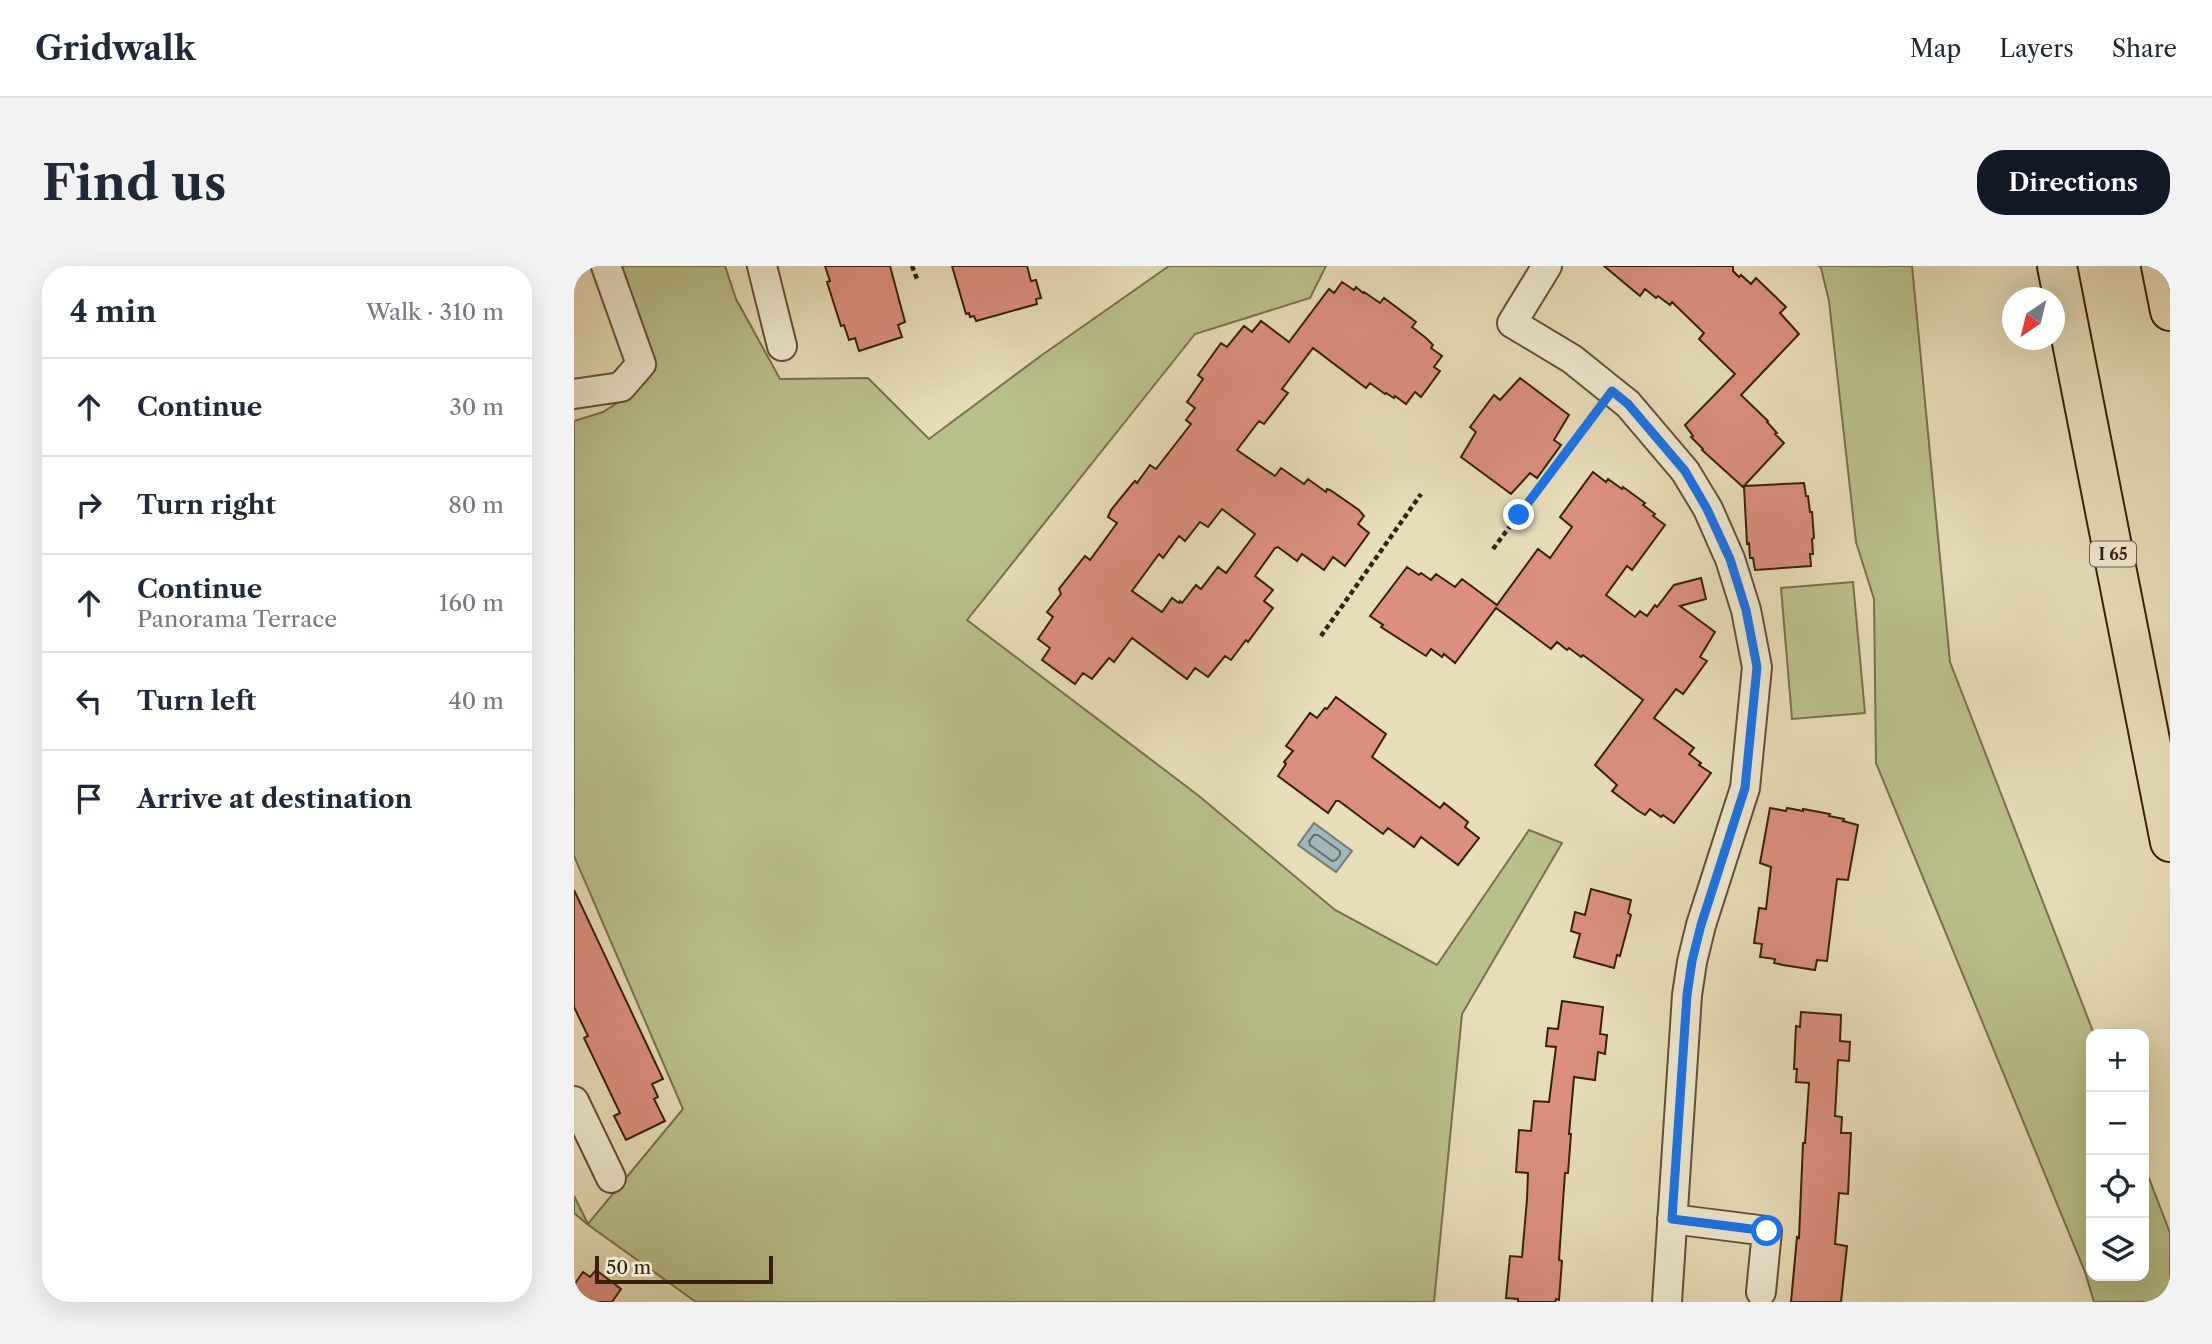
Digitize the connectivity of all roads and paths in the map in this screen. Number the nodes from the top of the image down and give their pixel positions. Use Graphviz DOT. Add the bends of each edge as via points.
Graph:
graph roads {
  1 [pos="606,266"];
  2 [pos="762,266"];
  3 [pos="912,266"];
  4 [pos="1547,266"];
  5 [pos="2057,266"];
  6 [pos="2161,266"];
  7 [pos="917,279"];
  8 [pos="2170,311"];
  9 [pos="782,346"];
  10 [pos="1612,391"];
  11 [pos="574,394"];
  12 [pos="1421,494"];
  13 [pos="1493,549"];
  14 [pos="1321,636"];
  15 [pos="2170,842"];
  16 [pos="574,1101"];
  17 [pos="611,1178"];
  18 [pos="1672,1219"];
  19 [pos="1761,1292"];
  20 [pos="1667,1302"];
  1 -- 11 [label="street" via="641,364 621,387"];
  2 -- 9 [label="street"];
  3 -- 7 [label="path"];
  4 -- 10 [label="street" via="1512,323 1572,359"];
  5 -- 15 [label="highway, I 65"];
  6 -- 8 [label="highway"];
  10 -- 13 [label="path"];
  10 -- 18 [label="street" via="1685,471 1707,509 1730,559 1757,667 1745,788 1692,961"];
  12 -- 14 [label="path"];
  16 -- 17 [label="street"];
  18 -- 19 [label="street" via="1767,1231"];
  18 -- 20 [label="street"];
}
